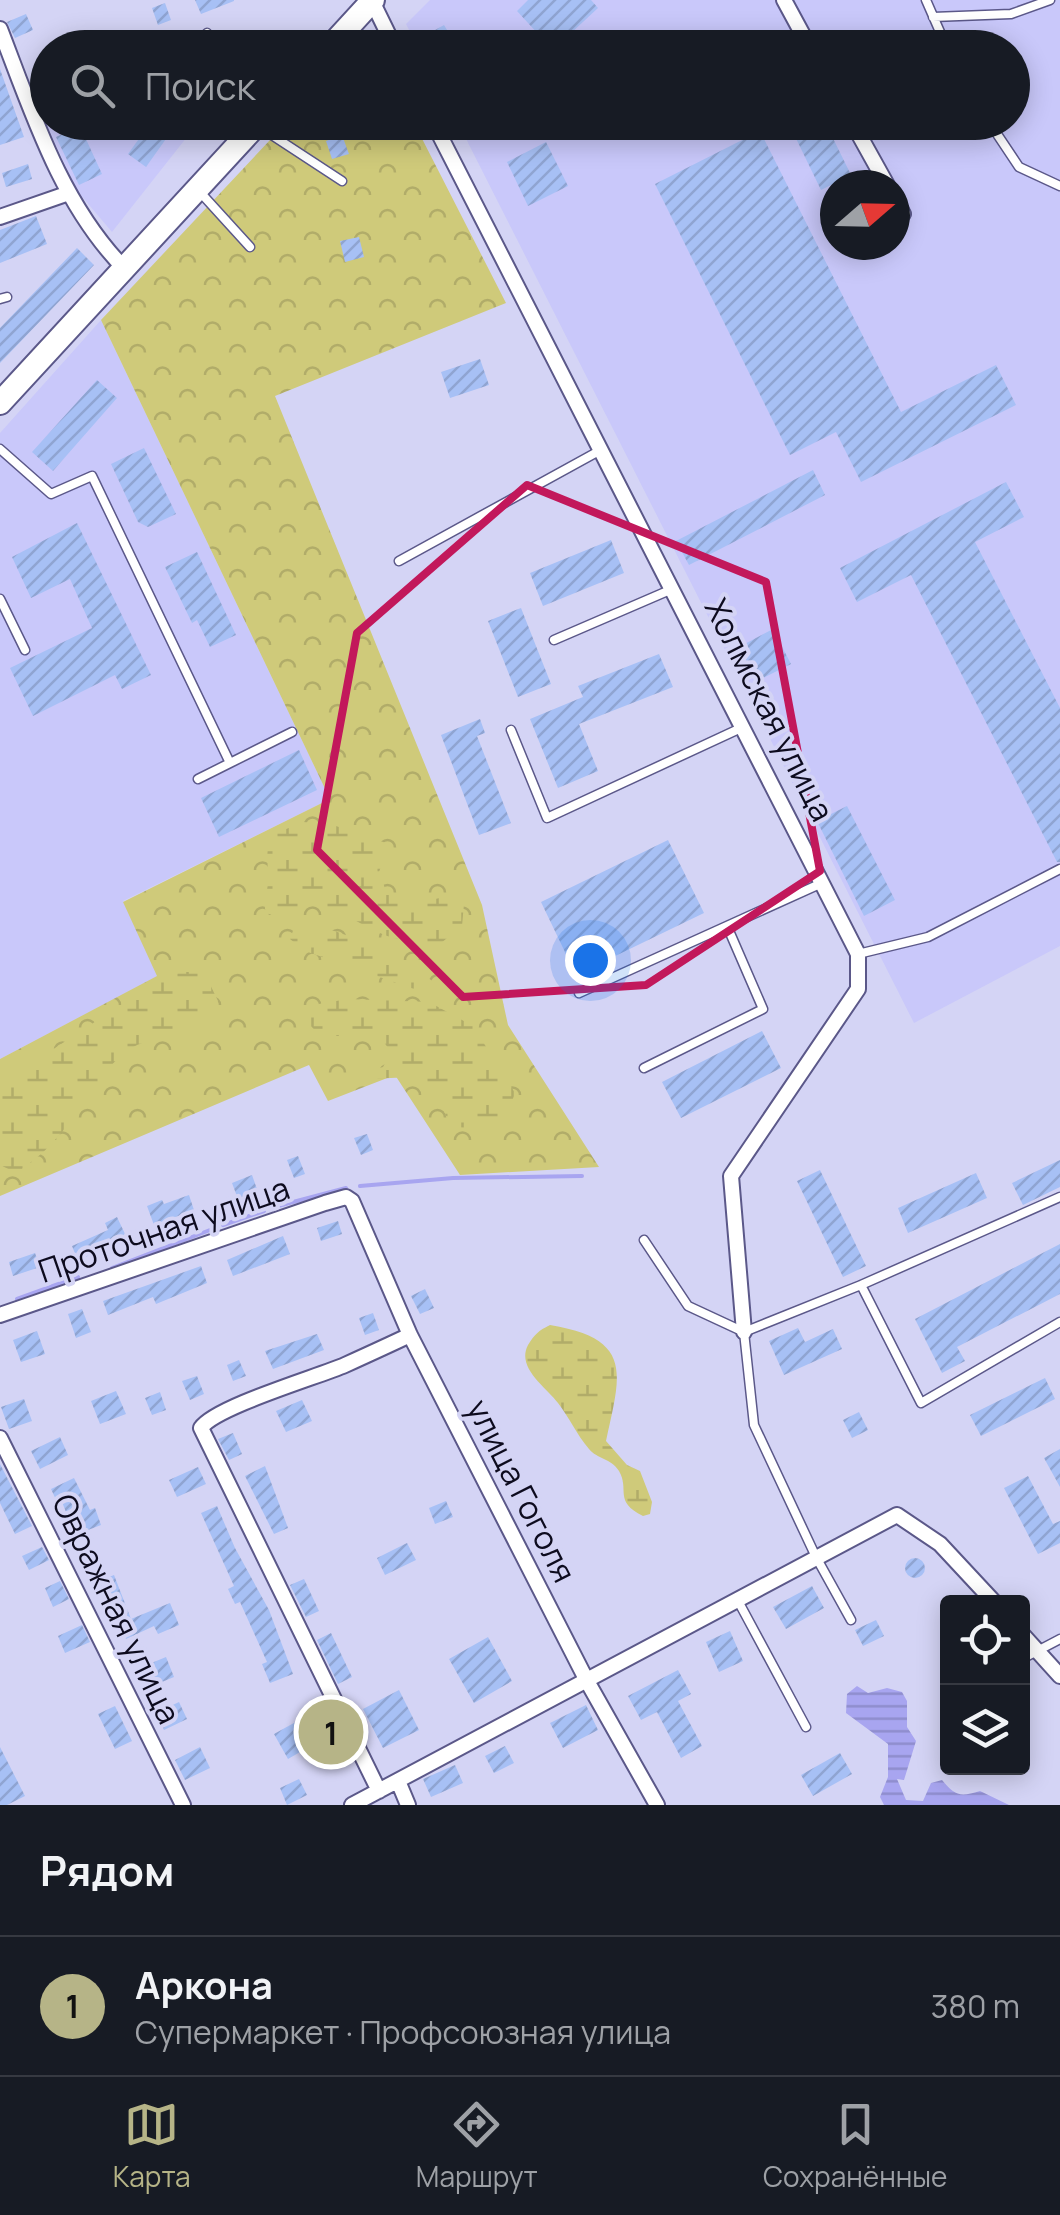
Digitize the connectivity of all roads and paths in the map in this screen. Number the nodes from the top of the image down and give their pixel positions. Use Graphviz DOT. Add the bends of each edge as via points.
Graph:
graph roads {
  1 [pos="372,0"];
  2 [pos="784,0"];
  3 [pos="926,0"];
  4 [pos="1050,0"];
  5 [pos="933,17"];
  6 [pos="0,29"];
  7 [pos="344,30"];
  8 [pos="387,30"];
  9 [pos="800,30"];
  10 [pos="939,30"];
  11 [pos="30,109"];
  12 [pos="44,140"];
  13 [pos="241,140"];
  14 [pos="281,140"];
  15 [pos="442,140"];
  16 [pos="862,140"];
  17 [pos="1001,140"];
  18 [pos="879,170"];
  19 [pos="342,181"];
  20 [pos="1060,186"];
  21 [pos="198,189"];
  22 [pos="69,193"];
  23 [pos="0,217"];
  24 [pos="250,247"];
  25 [pos="124,268"];
  26 [pos="8,395"];
  27 [pos="0,450"];
  28 [pos="599,451"];
  29 [pos="398,561"];
  30 [pos="670,590"];
  31 [pos="0,599"];
  32 [pos="554,640"];
  33 [pos="26,650"];
  34 [pos="742,728"];
  35 [pos="510,730"];
  36 [pos="292,732"];
  37 [pos="230,763"];
  38 [pos="198,779"];
  39 [pos="1060,869"];
  40 [pos="822,883"];
  41 [pos="727,926"];
  42 [pos="858,954"];
  43 [pos="579,993"];
  44 [pos="644,1068"];
  45 [pos="346,1197"];
  46 [pos="1060,1197"];
  47 [pos="644,1240"];
  48 [pos="861,1285"];
  49 [pos="0,1316"];
  50 [pos="1060,1322"];
  51 [pos="744,1332"];
  52 [pos="410,1335"];
  53 [pos="0,1438"];
  54 [pos="816,1558"];
  55 [pos="987,1595"];
  56 [pos="737,1600"];
  57 [pos="851,1620"];
  58 [pos="1060,1639"];
  59 [pos="1030,1643"];
  60 [pos="1036,1649"];
  61 [pos="1030,1653"];
  62 [pos="1060,1676"];
  63 [pos="587,1681"];
  64 [pos="806,1727"];
  65 [pos="398,1780"];
  66 [pos="379,1791"];
  67 [pos="182,1805"];
  68 [pos="352,1805"];
  69 [pos="408,1805"];
  70 [pos="657,1805"];
  1 -- 7 [label="main road"];
  1 -- 8 [label="street"];
  2 -- 9 [label="street"];
  3 -- 5 [label="lane"];
  4 -- 5 [label="lane" via="1012,14"];
  5 -- 10 [label="lane"];
  6 -- 11 [label="street"];
  12 -- 22 [label="street"];
  13 -- 21 [label="main road"];
  14 -- 19 [label="lane"];
  15 -- 28 [label="street, Холмская улица"];
  16 -- 18 [label="street"];
  17 -- 20 [label="lane" via="1019,166"];
  21 -- 24 [label="lane"];
  21 -- 25 [label="main road"];
  22 -- 23 [label="street"];
  22 -- 25 [label="street"];
  25 -- 26 [label="main road"];
  27 -- 37 [label="lane" via="51,494 92,476"];
  28 -- 29 [label="lane"];
  28 -- 30 [label="street, Холмская улица"];
  30 -- 32 [label="lane"];
  30 -- 34 [label="street, Холмская улица"];
  31 -- 33 [label="lane"];
  34 -- 35 [label="lane" via="547,818"];
  34 -- 40 [label="street, Холмская улица"];
  36 -- 37 [label="lane"];
  37 -- 38 [label="lane"];
  39 -- 42 [label="lane" via="928,937"];
  40 -- 41 [label="lane"];
  40 -- 42 [label="street, Холмская улица"];
  41 -- 43 [label="lane"];
  41 -- 44 [label="lane" via="763,1009"];
  42 -- 51 [label="street" via="858,989 731,1176"];
  45 -- 49 [label="street, Проточная улица"];
  45 -- 52 [label="street, улица Гоголя"];
  46 -- 48 [label="lane"];
  47 -- 51 [label="lane" via="688,1306"];
  48 -- 50 [label="lane" via="920,1403"];
  48 -- 51 [label="lane"];
  51 -- 54 [label="lane" via="754,1425"];
  52 -- 63 [label="street, улица Гоголя"];
  52 -- 66 [label="street" via="226,1411 201,1428"];
  53 -- 67 [label="street, Овражная улица"];
  54 -- 55 [label="street" via="897,1515 940,1544"];
  54 -- 56 [label="street"];
  54 -- 57 [label="lane"];
  56 -- 63 [label="street"];
  56 -- 64 [label="lane"];
  58 -- 60 [label="lane"];
  59 -- 60 [label="street"];
  60 -- 61 [label="lane"];
  60 -- 62 [label="street"];
  63 -- 65 [label="street"];
  63 -- 70 [label="street, улица Гоголя"];
  65 -- 66 [label="street"];
  65 -- 69 [label="street"];
  66 -- 68 [label="street"];
}
